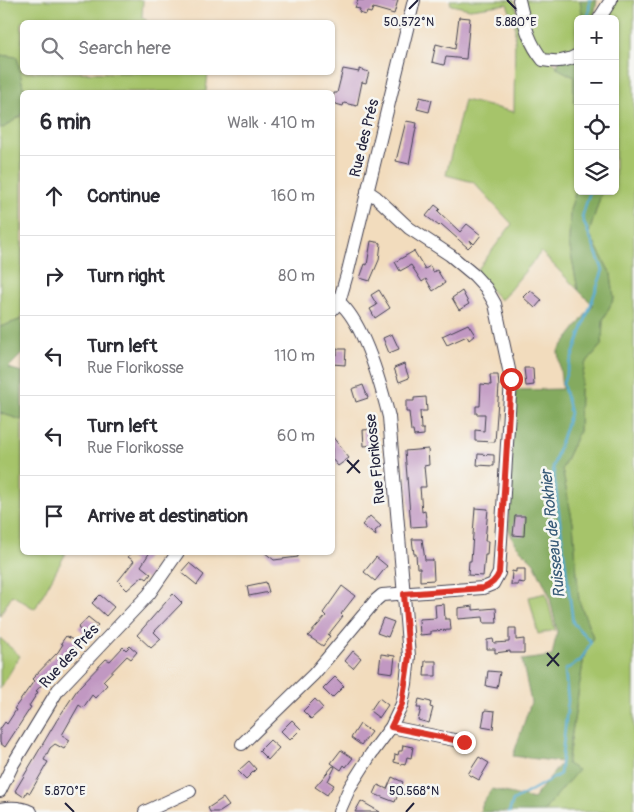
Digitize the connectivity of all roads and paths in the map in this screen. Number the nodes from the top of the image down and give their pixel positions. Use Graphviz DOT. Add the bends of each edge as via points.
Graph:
graph roads {
  1 [pos="414,0"];
  2 [pos="519,0"];
  3 [pos="612,0"];
  4 [pos="602,15"];
  5 [pos="574,58"];
  6 [pos="367,191"];
  7 [pos="336,306"];
  8 [pos="176,555"];
  9 [pos="404,594"];
  10 [pos="391,727"];
  11 [pos="464,742"];
  12 [pos="242,744"];
  13 [pos="0,791"];
  14 [pos="190,791"];
  15 [pos="0,809"];
  16 [pos="31,812"];
  17 [pos="145,812"];
  18 [pos="339,812"];
  1 -- 6 [label="street, Rue des Prés"];
  2 -- 5 [label="street" via="533,47 542,60 557,62"];
  3 -- 4 [label="street"];
  6 -- 7 [label="street, Rue des Prés"];
  6 -- 9 [label="street" via="409,228 450,254 486,288 495,304 511,379 497,578 483,588"];
  7 -- 9 [label="street, Rue Florikosse" via="347,309 354,319 389,417"];
  8 -- 13 [label="street, Rue des Prés" via="149,594 58,690"];
  9 -- 10 [label="street, Rue Florikosse" via="409,656 402,704"];
  9 -- 12 [label="street" via="382,595 376,600 319,668"];
  10 -- 11 [label="street"];
  10 -- 18 [label="street, Rue Florikosse" via="350,787"];
  14 -- 17 [label="street"];
  15 -- 16 [label="street" via="12,807"];
}
